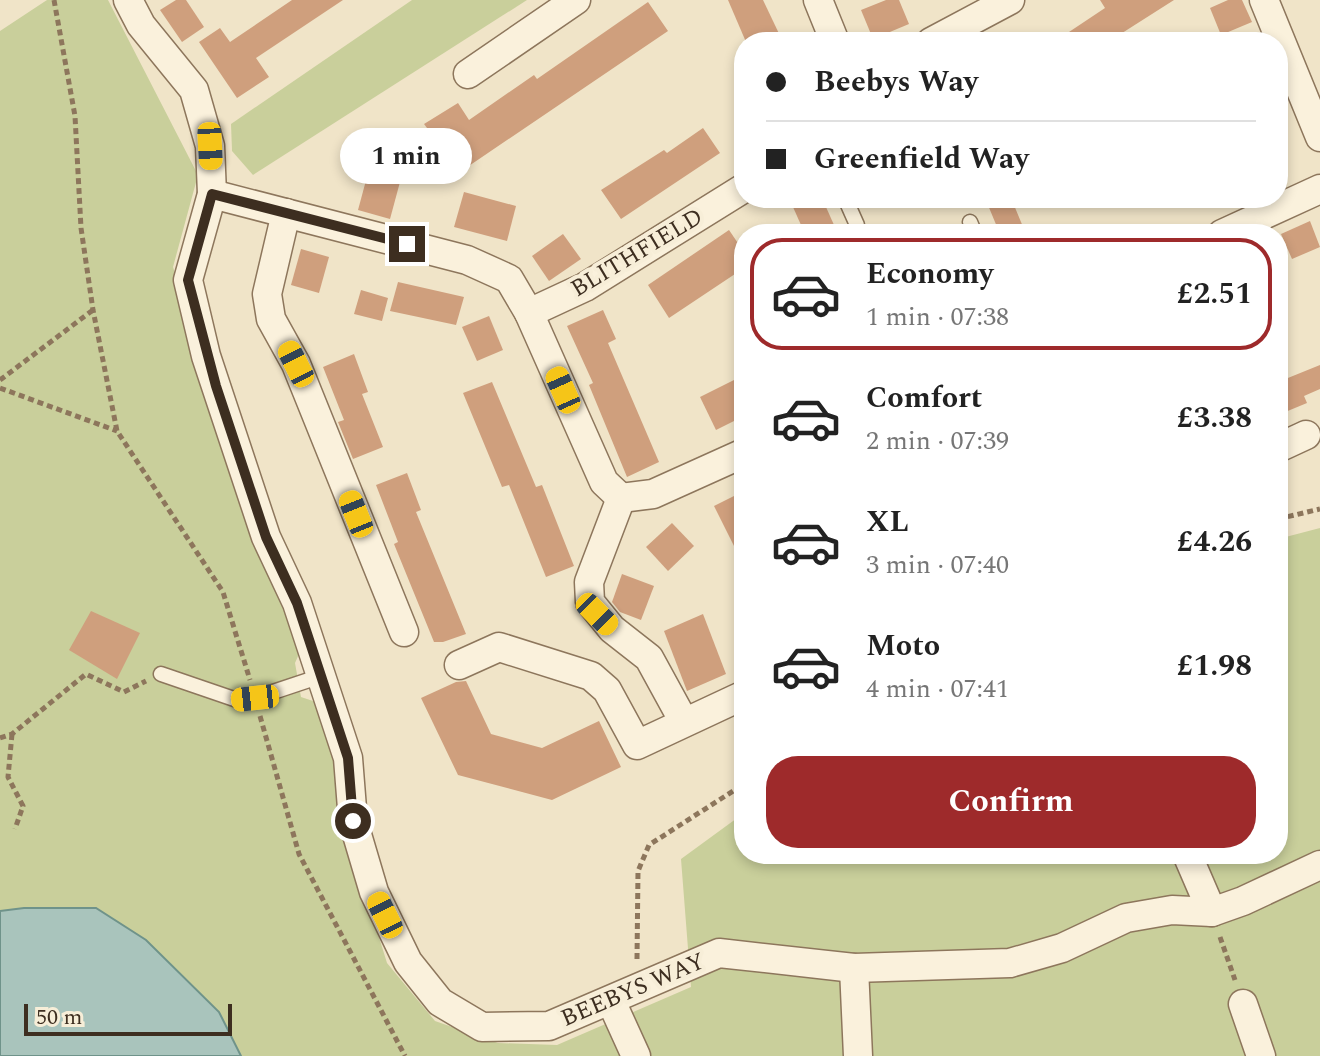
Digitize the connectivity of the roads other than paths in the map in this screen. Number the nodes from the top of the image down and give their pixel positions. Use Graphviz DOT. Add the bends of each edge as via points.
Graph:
graph roads {
  1 [pos="128,0"];
  2 [pos="576,0"];
  3 [pos="818,0"];
  4 [pos="1010,0"];
  5 [pos="1264,0"];
  6 [pos="831,32"];
  7 [pos="950,32"];
  8 [pos="1277,32"];
  9 [pos="1288,59"];
  10 [pos="468,74"];
  11 [pos="1320,137"];
  12 [pos="1320,189"];
  13 [pos="212,194"];
  14 [pos="734,194"];
  15 [pos="1288,204"];
  16 [pos="1279,208"];
  17 [pos="286,213"];
  18 [pos="1244,224"];
  19 [pos="529,313"];
  20 [pos="1306,435"];
  21 [pos="1288,443"];
  22 [pos="734,458"];
  23 [pos="621,498"];
  24 [pos="404,632"];
  25 [pos="459,665"];
  26 [pos="161,674"];
  27 [pos="321,676"];
  28 [pos="734,700"];
  29 [pos="684,722"];
  30 [pos="1191,864"];
  31 [pos="1320,865"];
  32 [pos="1212,912"];
  33 [pos="854,968"];
  34 [pos="611,1001"];
  35 [pos="1243,1004"];
  36 [pos="636,1056"];
  37 [pos="858,1056"];
  38 [pos="1261,1056"];
  1 -- 13 [label="street, BEEBYS WAY" via="141,25 194,90 210,146"];
  2 -- 10 [label="street"];
  3 -- 6 [label="street"];
  4 -- 7 [label="street"];
  5 -- 8 [label="street"];
  9 -- 11 [label="street"];
  12 -- 15 [label="street"];
  13 -- 17 [label="street"];
  13 -- 27 [label="street, BEEBYS WAY" via="188,280 206,356 266,537 297,603"];
  14 -- 19 [label="street, BLITHFIELD" via="585,287"];
  16 -- 18 [label="street"];
  17 -- 19 [label="street" via="484,265 509,279"];
  17 -- 24 [label="street" via="267,294 271,319 296,364"];
  19 -- 23 [label="street" via="604,482"];
  20 -- 21 [label="street"];
  22 -- 23 [label="street" via="653,494"];
  23 -- 29 [label="street" via="589,582 590,602 612,629 649,658"];
  25 -- 29 [label="street" via="499,647 591,676 607,690 637,745"];
  26 -- 27 [label="lane" via="237,700"];
  27 -- 34 [label="street, BEEBYS WAY" via="348,758 353,821 374,892 408,962 440,1002 482,1027 549,1026"];
  28 -- 29 [label="street"];
  30 -- 32 [label="street"];
  31 -- 32 [label="street"];
  32 -- 33 [label="street, BEEBYS WAY" via="1172,910 1126,918 1062,948 1010,963"];
  33 -- 34 [label="street, BEEBYS WAY" via="719,953"];
  33 -- 37 [label="street"];
  34 -- 36 [label="street"];
  35 -- 38 [label="street"];
}
